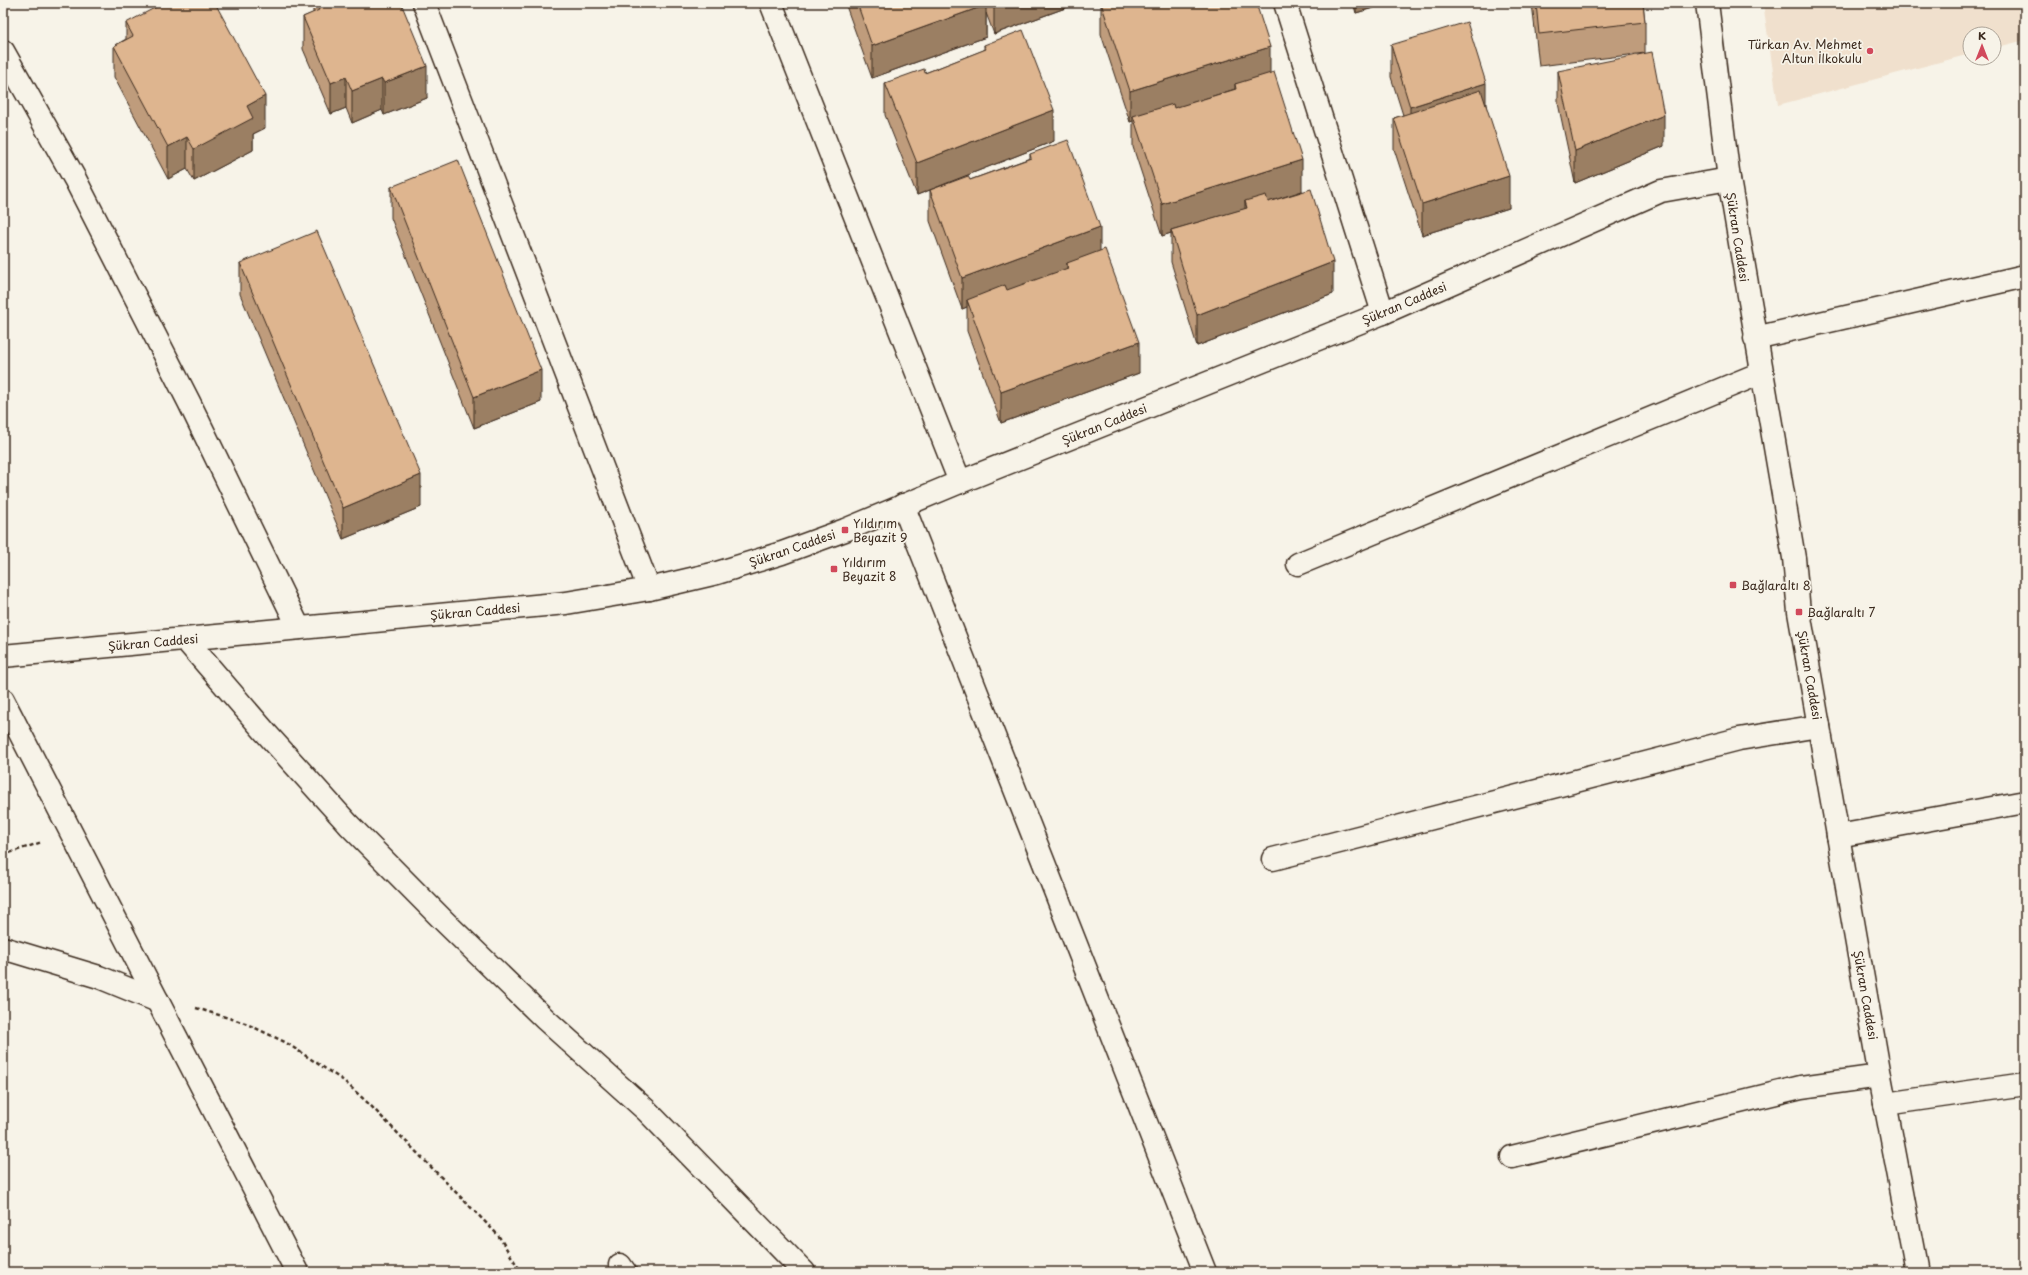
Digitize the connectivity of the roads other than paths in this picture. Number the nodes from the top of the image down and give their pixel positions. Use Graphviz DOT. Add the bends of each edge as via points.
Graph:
graph roads {
  1 [pos="424,3"];
  2 [pos="771,3"];
  3 [pos="1285,3"];
  4 [pos="1707,3"];
  5 [pos="3,51"];
  6 [pos="1729,179"];
  7 [pos="2025,276"];
  8 [pos="1383,313"];
  9 [pos="1755,338"];
  10 [pos="1761,373"];
  11 [pos="960,482"];
  12 [pos="904,505"];
  13 [pos="1298,564"];
  14 [pos="649,589"];
  15 [pos="299,628"];
  16 [pos="184,639"];
  17 [pos="3,656"];
  18 [pos="3,700"];
  19 [pos="1819,726"];
  20 [pos="2025,802"];
  21 [pos="1838,836"];
  22 [pos="1274,859"];
  23 [pos="3,948"];
  24 [pos="158,1000"];
  25 [pos="1880,1076"];
  26 [pos="2025,1084"];
  27 [pos="1885,1104"];
  28 [pos="1512,1157"];
  29 [pos="297,1272"];
  30 [pos="804,1272"];
  31 [pos="1205,1272"];
  32 [pos="1917,1272"];
  1 -- 14 [label="street"];
  2 -- 11 [label="street"];
  3 -- 8 [label="street"];
  4 -- 6 [label="street"];
  5 -- 15 [label="street" via="75,179 189,402"];
  6 -- 8 [label="street, Şükran Caddesi" via="1661,191"];
  6 -- 9 [label="street, Şükran Caddesi"];
  7 -- 9 [label="street"];
  8 -- 11 [label="street, Şükran Caddesi"];
  9 -- 10 [label="street, Şükran Caddesi"];
  10 -- 13 [label="street"];
  10 -- 19 [label="street, Şükran Caddesi" via="1794,558 1799,612"];
  11 -- 12 [label="street, Şükran Caddesi"];
  12 -- 14 [label="street, Şükran Caddesi" via="782,553 717,573"];
  12 -- 31 [label="street"];
  14 -- 15 [label="street, Şükran Caddesi" via="566,603"];
  15 -- 16 [label="street, Şükran Caddesi"];
  16 -- 17 [label="street, Şükran Caddesi"];
  16 -- 30 [label="street" via="349,825 440,918 545,1019 647,1111"];
  18 -- 24 [label="street"];
  19 -- 21 [label="street, Şükran Caddesi"];
  19 -- 22 [label="street" via="1739,739"];
  20 -- 21 [label="street"];
  21 -- 25 [label="street, Şükran Caddesi"];
  23 -- 24 [label="street" via="99,977"];
  24 -- 29 [label="street"];
  25 -- 27 [label="street, Şükran Caddesi"];
  25 -- 28 [label="street" via="1801,1087"];
  26 -- 27 [label="street"];
  27 -- 32 [label="street, Şükran Caddesi"];
}
